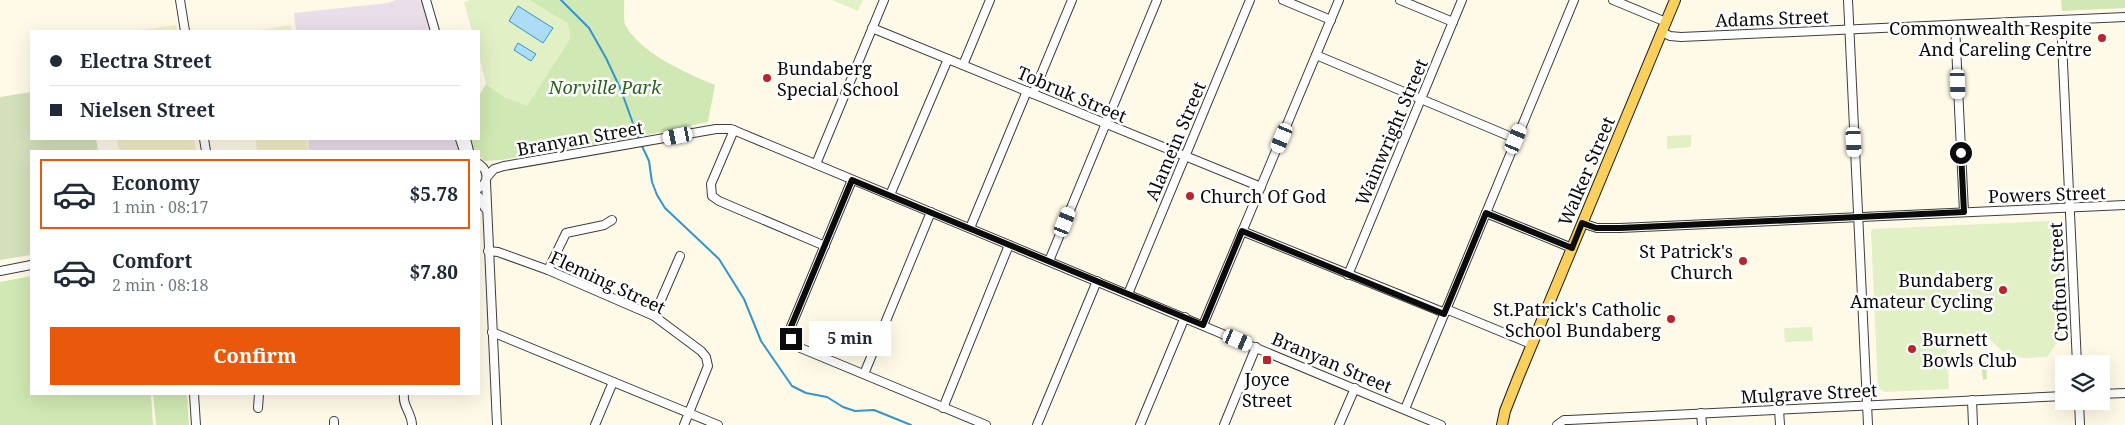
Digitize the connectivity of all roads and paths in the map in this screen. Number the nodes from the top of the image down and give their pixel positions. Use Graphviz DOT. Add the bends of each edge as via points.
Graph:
graph roads {
  1 [pos="180,0"];
  2 [pos="426,0"];
  3 [pos="884,0"];
  4 [pos="990,0"];
  5 [pos="1072,0"];
  6 [pos="1157,0"];
  7 [pos="1250,0"];
  8 [pos="1283,0"];
  9 [pos="1339,0"];
  10 [pos="1400,0"];
  11 [pos="1462,0"];
  12 [pos="1574,0"];
  13 [pos="1613,0"];
  14 [pos="1675,0"];
  15 [pos="1848,0"];
  16 [pos="2125,17"];
  17 [pos="1331,20"];
  18 [pos="2061,20"];
  19 [pos="1453,22"];
  20 [pos="1666,22"];
  21 [pos="1955,25"];
  22 [pos="872,28"];
  23 [pos="185,30"];
  24 [pos="435,30"];
  25 [pos="1849,30"];
  26 [pos="1662,32"];
  27 [pos="1316,55"];
  28 [pos="948,59"];
  29 [pos="963,65"];
  30 [pos="1030,93"];
  31 [pos="1421,100"];
  32 [pos="1106,124"];
  33 [pos="734,130"];
  34 [pos="1516,139"];
  35 [pos="1185,156"];
  36 [pos="480,164"];
  37 [pos="816,164"];
  38 [pos="504,166"];
  39 [pos="486,179"];
  40 [pos="852,180"];
  41 [pos="480,187"];
  42 [pos="1261,187"];
  43 [pos="890,195"];
  44 [pos="480,199"];
  45 [pos="2125,205"];
  46 [pos="2070,208"];
  47 [pos="931,212"];
  48 [pos="1964,212"];
  49 [pos="1486,213"];
  50 [pos="486,215"];
  51 [pos="1858,217"];
  52 [pos="612,220"];
  53 [pos="1582,223"];
  54 [pos="970,228"];
  55 [pos="1242,231"];
  56 [pos="1009,245"];
  57 [pos="825,246"];
  58 [pos="1572,248"];
  59 [pos="488,251"];
  60 [pos="680,256"];
  61 [pos="1049,261"];
  62 [pos="30,264"];
  63 [pos="548,270"];
  64 [pos="0,271"];
  65 [pos="1348,275"];
  66 [pos="1097,281"];
  67 [pos="1128,294"];
  68 [pos="1446,311"];
  69 [pos="654,316"];
  70 [pos="1185,317"];
  71 [pos="1203,325"];
  72 [pos="492,332"];
  73 [pos="1532,344"];
  74 [pos="1256,347"];
  75 [pos="2077,355"];
  76 [pos="864,374"];
  77 [pos="613,382"];
  78 [pos="1355,388"];
  79 [pos="2125,393"];
  80 [pos="2110,394"];
  81 [pos="194,395"];
  82 [pos="259,395"];
  83 [pos="404,395"];
  84 [pos="2055,396"];
  85 [pos="1972,400"];
  86 [pos="1867,405"];
  87 [pos="258,408"];
  88 [pos="943,408"];
  89 [pos="1405,409"];
  90 [pos="1779,409"];
  91 [pos="2079,410"];
  92 [pos="1505,411"];
  93 [pos="689,413"];
  94 [pos="1702,413"];
  95 [pos="1227,424"];
  96 [pos="196,425"];
  97 [pos="412,425"];
  98 [pos="497,425"];
  99 [pos="595,425"];
  100 [pos="684,425"];
  101 [pos="718,425"];
  102 [pos="986,425"];
  103 [pos="1037,425"];
  104 [pos="1140,425"];
  105 [pos="1339,425"];
  106 [pos="1442,425"];
  107 [pos="1496,425"];
  108 [pos="1502,425"];
  109 [pos="1557,425"];
  110 [pos="1702,425"];
  111 [pos="1780,425"];
  112 [pos="1868,425"];
  113 [pos="1973,425"];
  114 [pos="2080,425"];
  1 -- 23 [label="street"];
  2 -- 24 [label="street"];
  3 -- 22 [label="street"];
  4 -- 29 [label="street"];
  5 -- 30 [label="street"];
  6 -- 32 [label="street"];
  7 -- 35 [label="street, Alamein Street"];
  8 -- 17 [label="street"];
  9 -- 17 [label="street"];
  10 -- 19 [label="street"];
  11 -- 19 [label="street, Wainwright Street"];
  12 -- 34 [label="street"];
  13 -- 20 [label="street"];
  14 -- 20 [label="main road, Walker Street"];
  15 -- 25 [label="street"];
  16 -- 18 [label="street, Adams Street"];
  17 -- 27 [label="street"];
  18 -- 21 [label="street, Adams Street"];
  18 -- 46 [label="street, Crofton Street"];
  19 -- 31 [label="street, Wainwright Street"];
  20 -- 26 [label="main road, Walker Street"];
  21 -- 25 [label="street, Adams Street"];
  21 -- 48 [label="street"];
  22 -- 28 [label="street, Tobruk Street"];
  22 -- 37 [label="street"];
  25 -- 26 [label="street, Adams Street" via="1675,37"];
  25 -- 51 [label="street"];
  26 -- 53 [label="main road, Walker Street"];
  27 -- 31 [label="street"];
  27 -- 42 [label="street"];
  28 -- 29 [label="street, Tobruk Street"];
  28 -- 43 [label="street"];
  29 -- 30 [label="street, Tobruk Street"];
  30 -- 32 [label="street, Tobruk Street"];
  30 -- 54 [label="street"];
  31 -- 34 [label="street"];
  31 -- 65 [label="street, Wainwright Street"];
  32 -- 35 [label="street, Tobruk Street"];
  32 -- 61 [label="street"];
  33 -- 37 [label="street, Branyan Street"];
  33 -- 38 [label="street, Branyan Street" via="722,128"];
  33 -- 57 [label="street" via="711,184 712,196"];
  34 -- 49 [label="street"];
  35 -- 42 [label="street, Tobruk Street"];
  35 -- 67 [label="street, Alamein Street"];
  36 -- 38 [label="street, Branyan Street"];
  36 -- 39 [label="street"];
  37 -- 40 [label="street, Branyan Street"];
  38 -- 39 [label="street, Branyan Street" via="494,169"];
  39 -- 41 [label="street, Branyan Street"];
  39 -- 50 [label="street"];
  40 -- 43 [label="street, Branyan Street"];
  40 -- 57 [label="street"];
  42 -- 55 [label="street"];
  43 -- 47 [label="street, Branyan Street"];
  44 -- 50 [label="street"];
  45 -- 46 [label="street, Powers Street"];
  46 -- 48 [label="street, Powers Street"];
  46 -- 75 [label="street, Crofton Street"];
  47 -- 54 [label="street, Branyan Street"];
  47 -- 76 [label="street"];
  48 -- 51 [label="street, Powers Street"];
  49 -- 58 [label="street"];
  49 -- 68 [label="street"];
  50 -- 59 [label="street"];
  51 -- 53 [label="street, Powers Street" via="1612,228 1596,228"];
  51 -- 86 [label="street"];
  52 -- 63 [label="street" via="604,226 566,233"];
  53 -- 58 [label="main road, Walker Street"];
  54 -- 56 [label="street, Branyan Street"];
  55 -- 65 [label="street"];
  55 -- 71 [label="street"];
  56 -- 61 [label="street, Branyan Street"];
  56 -- 88 [label="street"];
  57 -- 76 [label="street" via="790,329 791,339 798,347"];
  58 -- 73 [label="main road, Walker Street"];
  59 -- 63 [label="street, Fleming Street"];
  59 -- 72 [label="street"];
  60 -- 69 [label="street"];
  61 -- 66 [label="street, Branyan Street"];
  62 -- 64 [label="street"];
  63 -- 69 [label="street, Fleming Street"];
  65 -- 68 [label="street"];
  66 -- 67 [label="street, Branyan Street"];
  66 -- 103 [label="street"];
  67 -- 70 [label="street, Branyan Street"];
  68 -- 73 [label="street"];
  68 -- 89 [label="street"];
  69 -- 93 [label="street, Fleming Street" via="706,357 708,366"];
  70 -- 71 [label="street, Branyan Street"];
  70 -- 104 [label="street"];
  71 -- 74 [label="street, Branyan Street"];
  72 -- 77 [label="street"];
  72 -- 98 [label="street"];
  73 -- 92 [label="main road, Walker Street"];
  74 -- 78 [label="street, Branyan Street"];
  74 -- 95 [label="street"];
  76 -- 88 [label="street"];
  77 -- 93 [label="street"];
  77 -- 99 [label="street"];
  78 -- 89 [label="street, Branyan Street"];
  78 -- 105 [label="street"];
  79 -- 80 [label="street"];
  81 -- 96 [label="street"];
  82 -- 87 [label="street"];
  83 -- 97 [label="street"];
  84 -- 85 [label="street, Mulgrave Street"];
  85 -- 86 [label="street, Mulgrave Street"];
  85 -- 113 [label="street"];
  86 -- 90 [label="street, Mulgrave Street"];
  86 -- 112 [label="street"];
  88 -- 102 [label="street"];
  89 -- 106 [label="street, Branyan Street"];
  90 -- 94 [label="street, Mulgrave Street"];
  90 -- 111 [label="street"];
  91 -- 114 [label="street"];
  92 -- 107 [label="main road, Walker Street"];
  92 -- 108 [label="main road, Walker Street"];
  93 -- 100 [label="street"];
  93 -- 101 [label="street"];
  94 -- 109 [label="street, Mulgrave Street" via="1564,420"];
  94 -- 110 [label="street"];
}
